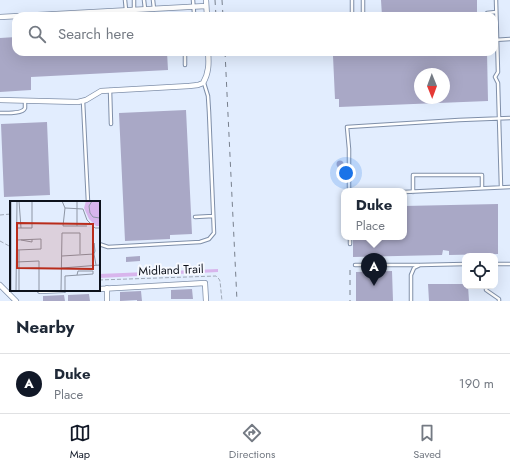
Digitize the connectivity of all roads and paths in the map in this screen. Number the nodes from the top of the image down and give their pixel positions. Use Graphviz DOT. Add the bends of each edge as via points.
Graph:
graph roads {
  1 [pos="125,0"];
  2 [pos="134,0"];
  3 [pos="144,0"];
  4 [pos="153,0"];
  5 [pos="193,0"];
  6 [pos="206,0"];
  7 [pos="352,0"];
  8 [pos="363,0"];
  9 [pos="496,0"];
  10 [pos="194,6"];
  11 [pos="206,6"];
  12 [pos="154,8"];
  13 [pos="145,9"];
  14 [pos="117,10"];
  15 [pos="126,10"];
  16 [pos="134,10"];
  17 [pos="92,12"];
  18 [pos="194,12"];
  19 [pos="207,12"];
  20 [pos="352,12"];
  21 [pos="363,12"];
  22 [pos="496,12"];
  23 [pos="0,17"];
  24 [pos="12,17"];
  25 [pos="510,39"];
  26 [pos="498,40"];
  27 [pos="184,56"];
  28 [pos="208,56"];
  29 [pos="496,56"];
  30 [pos="185,65"];
  31 [pos="204,82"];
  32 [pos="110,90"];
  33 [pos="0,100"];
  34 [pos="25,101"];
  35 [pos="83,101"];
  36 [pos="0,113"];
  37 [pos="510,118"];
  38 [pos="499,119"];
  39 [pos="111,124"];
  40 [pos="501,187"];
  41 [pos="510,187"];
  42 [pos="349,188"];
  43 [pos="482,188"];
  44 [pos="407,192"];
  45 [pos="413,192"];
  46 [pos="88,201"];
  47 [pos="10,214"];
  48 [pos="0,215"];
  49 [pos="214,216"];
  50 [pos="195,217"];
  51 [pos="350,240"];
  52 [pos="0,241"];
  53 [pos="350,244"];
  54 [pos="100,245"];
  55 [pos="10,246"];
  56 [pos="462,264"];
  57 [pos="498,264"];
  58 [pos="510,264"];
  59 [pos="355,265"];
  60 [pos="420,265"];
  61 [pos="100,280"];
  62 [pos="0,286"];
  63 [pos="107,288"];
  64 [pos="100,289"];
  65 [pos="486,289"];
  66 [pos="16,301"];
  67 [pos="107,301"];
  68 [pos="206,301"];
  69 [pos="222,301"];
  70 [pos="412,301"];
  71 [pos="499,301"];
  1 -- 15 [label="lane"];
  2 -- 16 [label="lane"];
  3 -- 13 [label="lane"];
  4 -- 12 [label="lane"];
  5 -- 10 [label="lane"];
  6 -- 11 [label="street"];
  7 -- 20 [label="lane"];
  8 -- 21 [label="lane"];
  9 -- 22 [label="lane"];
  10 -- 11 [label="street"];
  10 -- 12 [label="street"];
  10 -- 18 [label="lane"];
  11 -- 19 [label="street"];
  12 -- 13 [label="street"];
  13 -- 16 [label="street"];
  14 -- 15 [label="street"];
  14 -- 17 [label="street"];
  15 -- 16 [label="street"];
  23 -- 24 [label="street"];
  25 -- 26 [label="lane"];
  27 -- 30 [label="lane"];
  28 -- 31 [label="street" via="209,66"];
  29 -- 38 [label="lane" via="498,72 495,77 498,83"];
  31 -- 32 [label="street" via="189,86"];
  31 -- 49 [label="lane" via="208,96"];
  32 -- 35 [label="street" via="101,91"];
  32 -- 39 [label="lane"];
  33 -- 34 [label="street"];
  34 -- 35 [label="street"];
  34 -- 36 [label="lane" via="25,108 20,112"];
  35 -- 46 [label="lane"];
  37 -- 38 [label="lane"];
  38 -- 40 [label="lane"];
  38 -- 42 [label="lane" via="347,127"];
  40 -- 41 [label="lane"];
  40 -- 43 [label="lane"];
  43 -- 45 [label="lane"];
  43 -- 45 [label="lane" via="482,175 413,175"];
  44 -- 45 [label="lane"];
  47 -- 48 [label="path"];
  49 -- 50 [label="lane"];
  49 -- 54 [label="lane" via="214,233 209,239 200,242 108,247"];
  51 -- 53 [label="lane"];
  52 -- 55 [label="path"];
  56 -- 60 [label="lane"];
  57 -- 58 [label="lane"];
  59 -- 60 [label="lane"];
  60 -- 70 [label="lane" via="414,268 411,275"];
  61 -- 69 [label="path, Midland Trail" via="216,276 220,281"];
  62 -- 66 [label="street"];
  63 -- 64 [label="street"];
  63 -- 67 [label="street"];
  63 -- 68 [label="street" via="205,283"];
  65 -- 71 [label="lane"];
}
